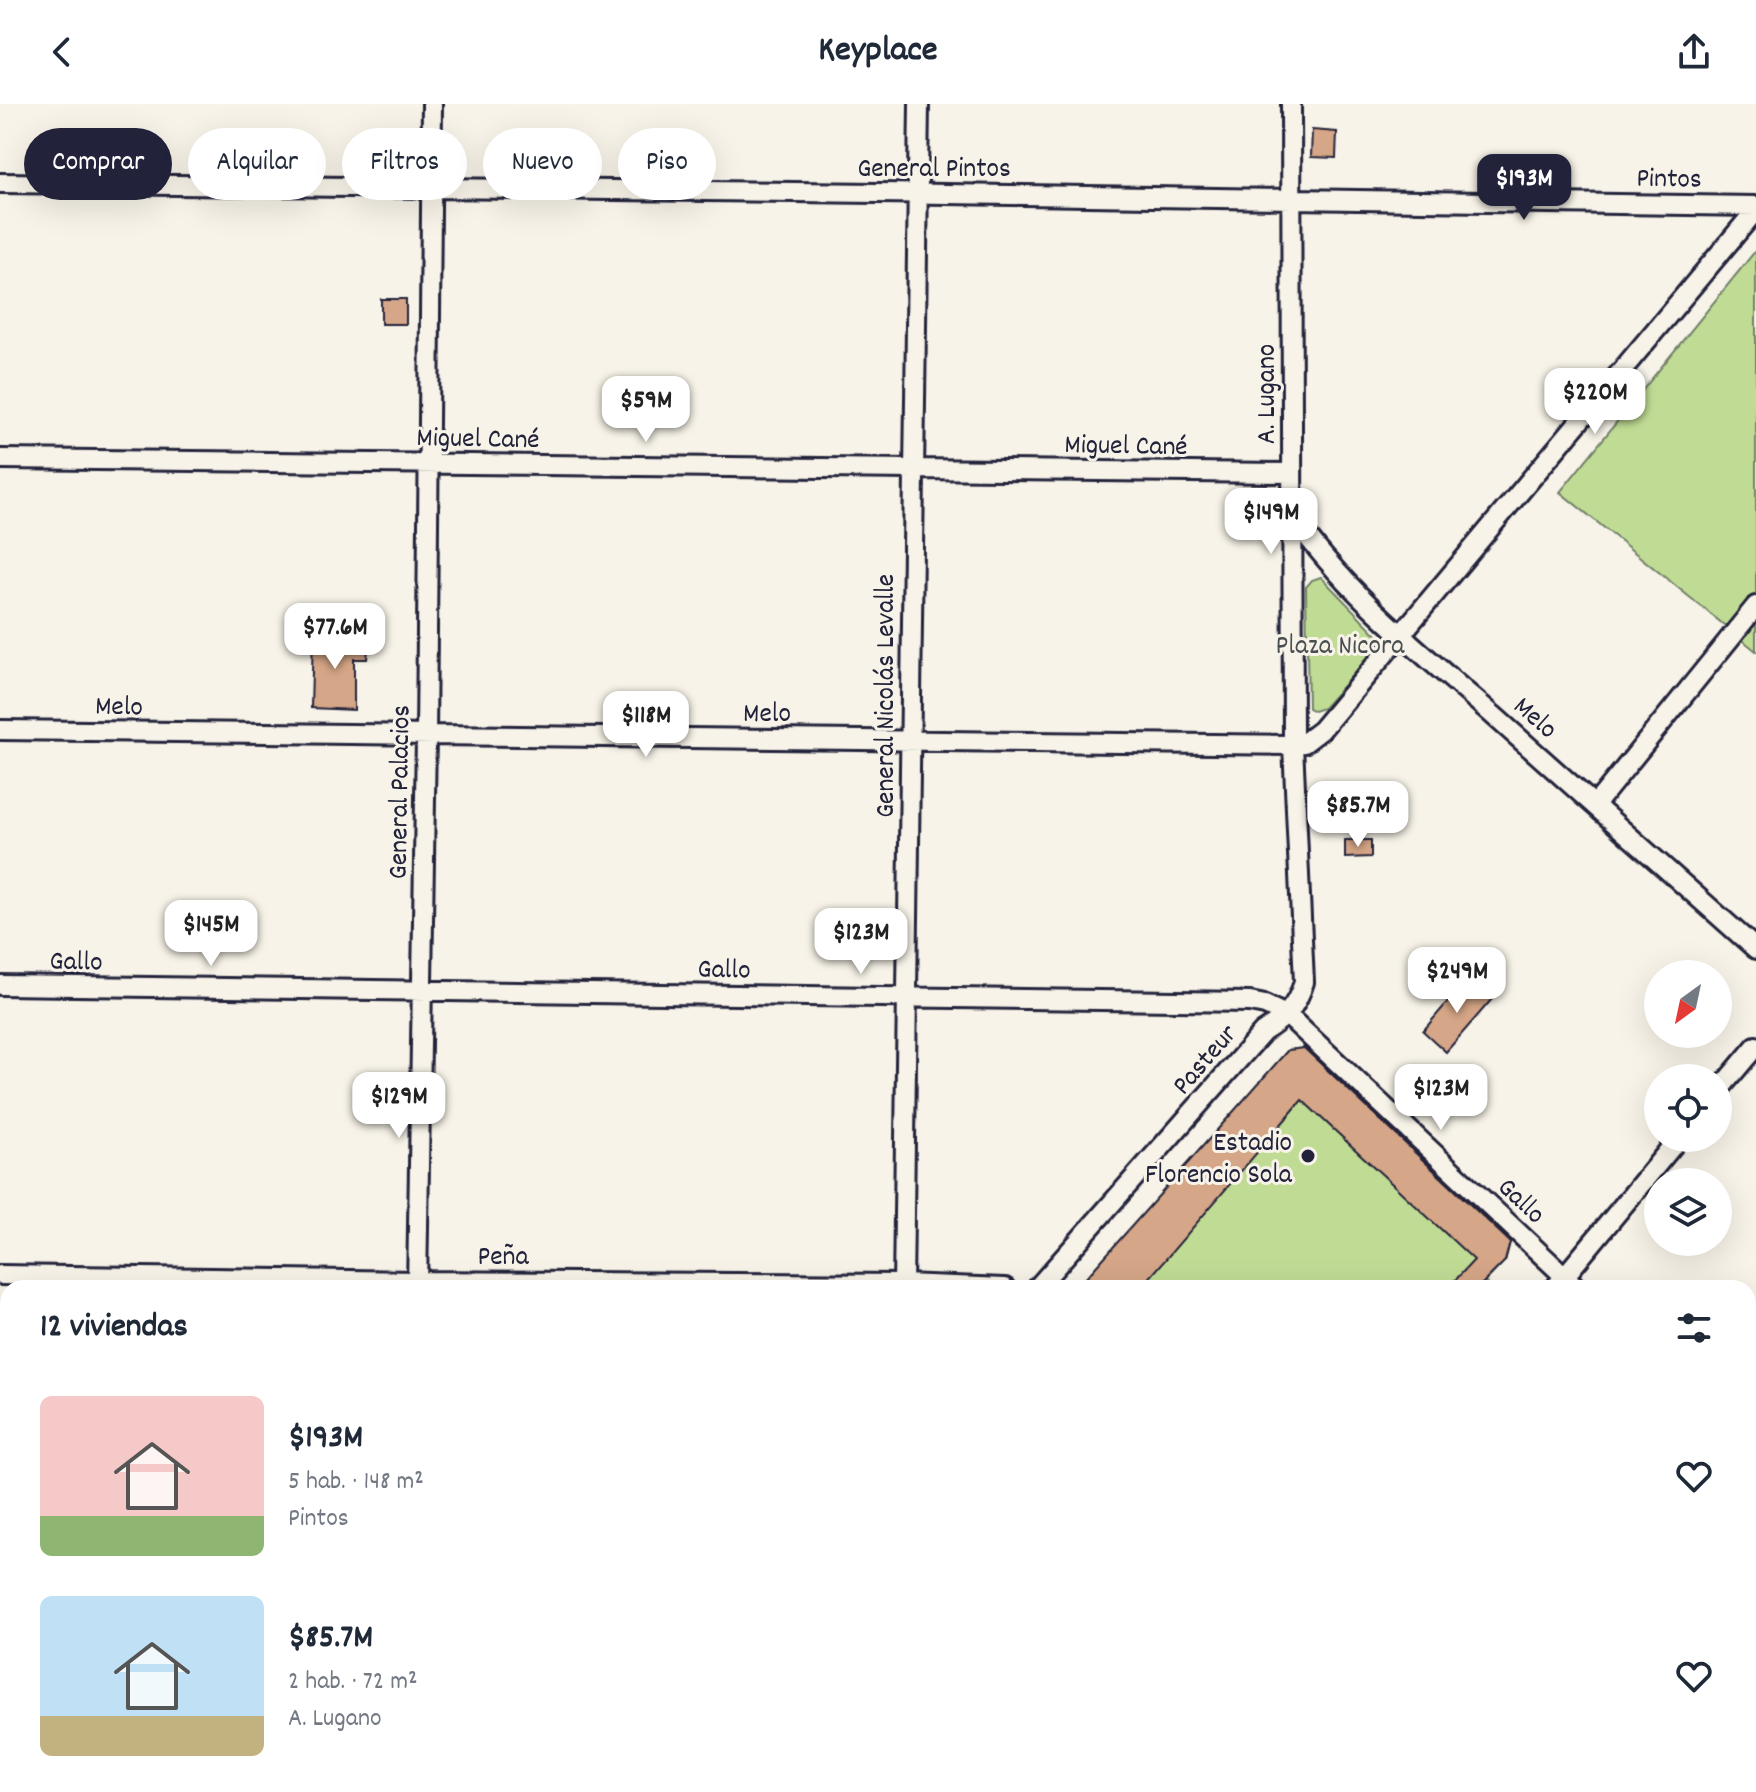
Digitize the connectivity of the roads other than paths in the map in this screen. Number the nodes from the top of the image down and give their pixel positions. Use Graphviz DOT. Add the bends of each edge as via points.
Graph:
graph roads {
  1 [pos="432,104"];
  2 [pos="919,104"];
  3 [pos="1291,104"];
  4 [pos="432,128"];
  5 [pos="0,183"];
  6 [pos="342,189"];
  7 [pos="467,190"];
  8 [pos="917,194"];
  9 [pos="1292,197"];
  10 [pos="431,200"];
  11 [pos="1756,208"];
  12 [pos="0,459"];
  13 [pos="427,463"];
  14 [pos="913,468"];
  15 [pos="1292,473"];
  16 [pos="1292,515"];
  17 [pos="1756,606"];
  18 [pos="1402,635"];
  19 [pos="0,730"];
  20 [pos="426,737"];
  21 [pos="912,740"];
  22 [pos="1293,745"];
  23 [pos="1595,805"];
  24 [pos="1756,949"];
  25 [pos="0,985"];
  26 [pos="422,992"];
  27 [pos="908,997"];
  28 [pos="1288,1016"];
  29 [pos="1756,1046"];
  30 [pos="1732,1074"];
  31 [pos="1668,1152"];
  32 [pos="0,1275"];
  33 [pos="208,1280"];
  34 [pos="417,1280"];
  35 [pos="903,1280"];
  36 [pos="1044,1280"];
  37 [pos="1561,1280"];
  38 [pos="1568,1280"];
  1 -- 4 [label="street, General Palacios"];
  2 -- 8 [label="street, General Nicolás Levalle"];
  3 -- 9 [label="street, A. Lugano"];
  5 -- 6 [label="street, General Pintos"];
  7 -- 8 [label="street, General Pintos"];
  8 -- 9 [label="street, General Pintos"];
  8 -- 14 [label="street, General Nicolás Levalle"];
  9 -- 11 [label="street, Pintos"];
  9 -- 15 [label="street, A. Lugano"];
  10 -- 13 [label="street, General Palacios"];
  11 -- 18 [label="street"];
  12 -- 13 [label="street, Miguel Cané"];
  13 -- 14 [label="street, Miguel Cané"];
  13 -- 20 [label="street, General Palacios"];
  14 -- 15 [label="street, Miguel Cané"];
  14 -- 21 [label="street, General Nicolás Levalle"];
  15 -- 16 [label="street, A. Lugano"];
  16 -- 18 [label="street, Melo" via="1331,566"];
  16 -- 22 [label="street, A. Lugano"];
  17 -- 23 [label="street"];
  18 -- 22 [label="street" via="1321,730"];
  18 -- 23 [label="street, Melo"];
  19 -- 20 [label="street, Melo"];
  20 -- 21 [label="street, Melo"];
  20 -- 26 [label="street, General Palacios"];
  21 -- 22 [label="street, Melo"];
  21 -- 27 [label="street, General Nicolás Levalle"];
  22 -- 28 [label="street, A. Lugano" via="1304,982"];
  23 -- 24 [label="street, Melo"];
  25 -- 26 [label="street, Gallo"];
  26 -- 27 [label="street, Gallo"];
  26 -- 34 [label="street, General Palacios"];
  27 -- 28 [label="street, Gallo" via="1250,1002"];
  27 -- 35 [label="street, General Nicolás Levalle"];
  28 -- 36 [label="street, Pasteur" via="1263,1032"];
  28 -- 37 [label="street, Gallo"];
  29 -- 30 [label="street"];
  31 -- 38 [label="street"];
  32 -- 33 [label="street, Peña"];
}
